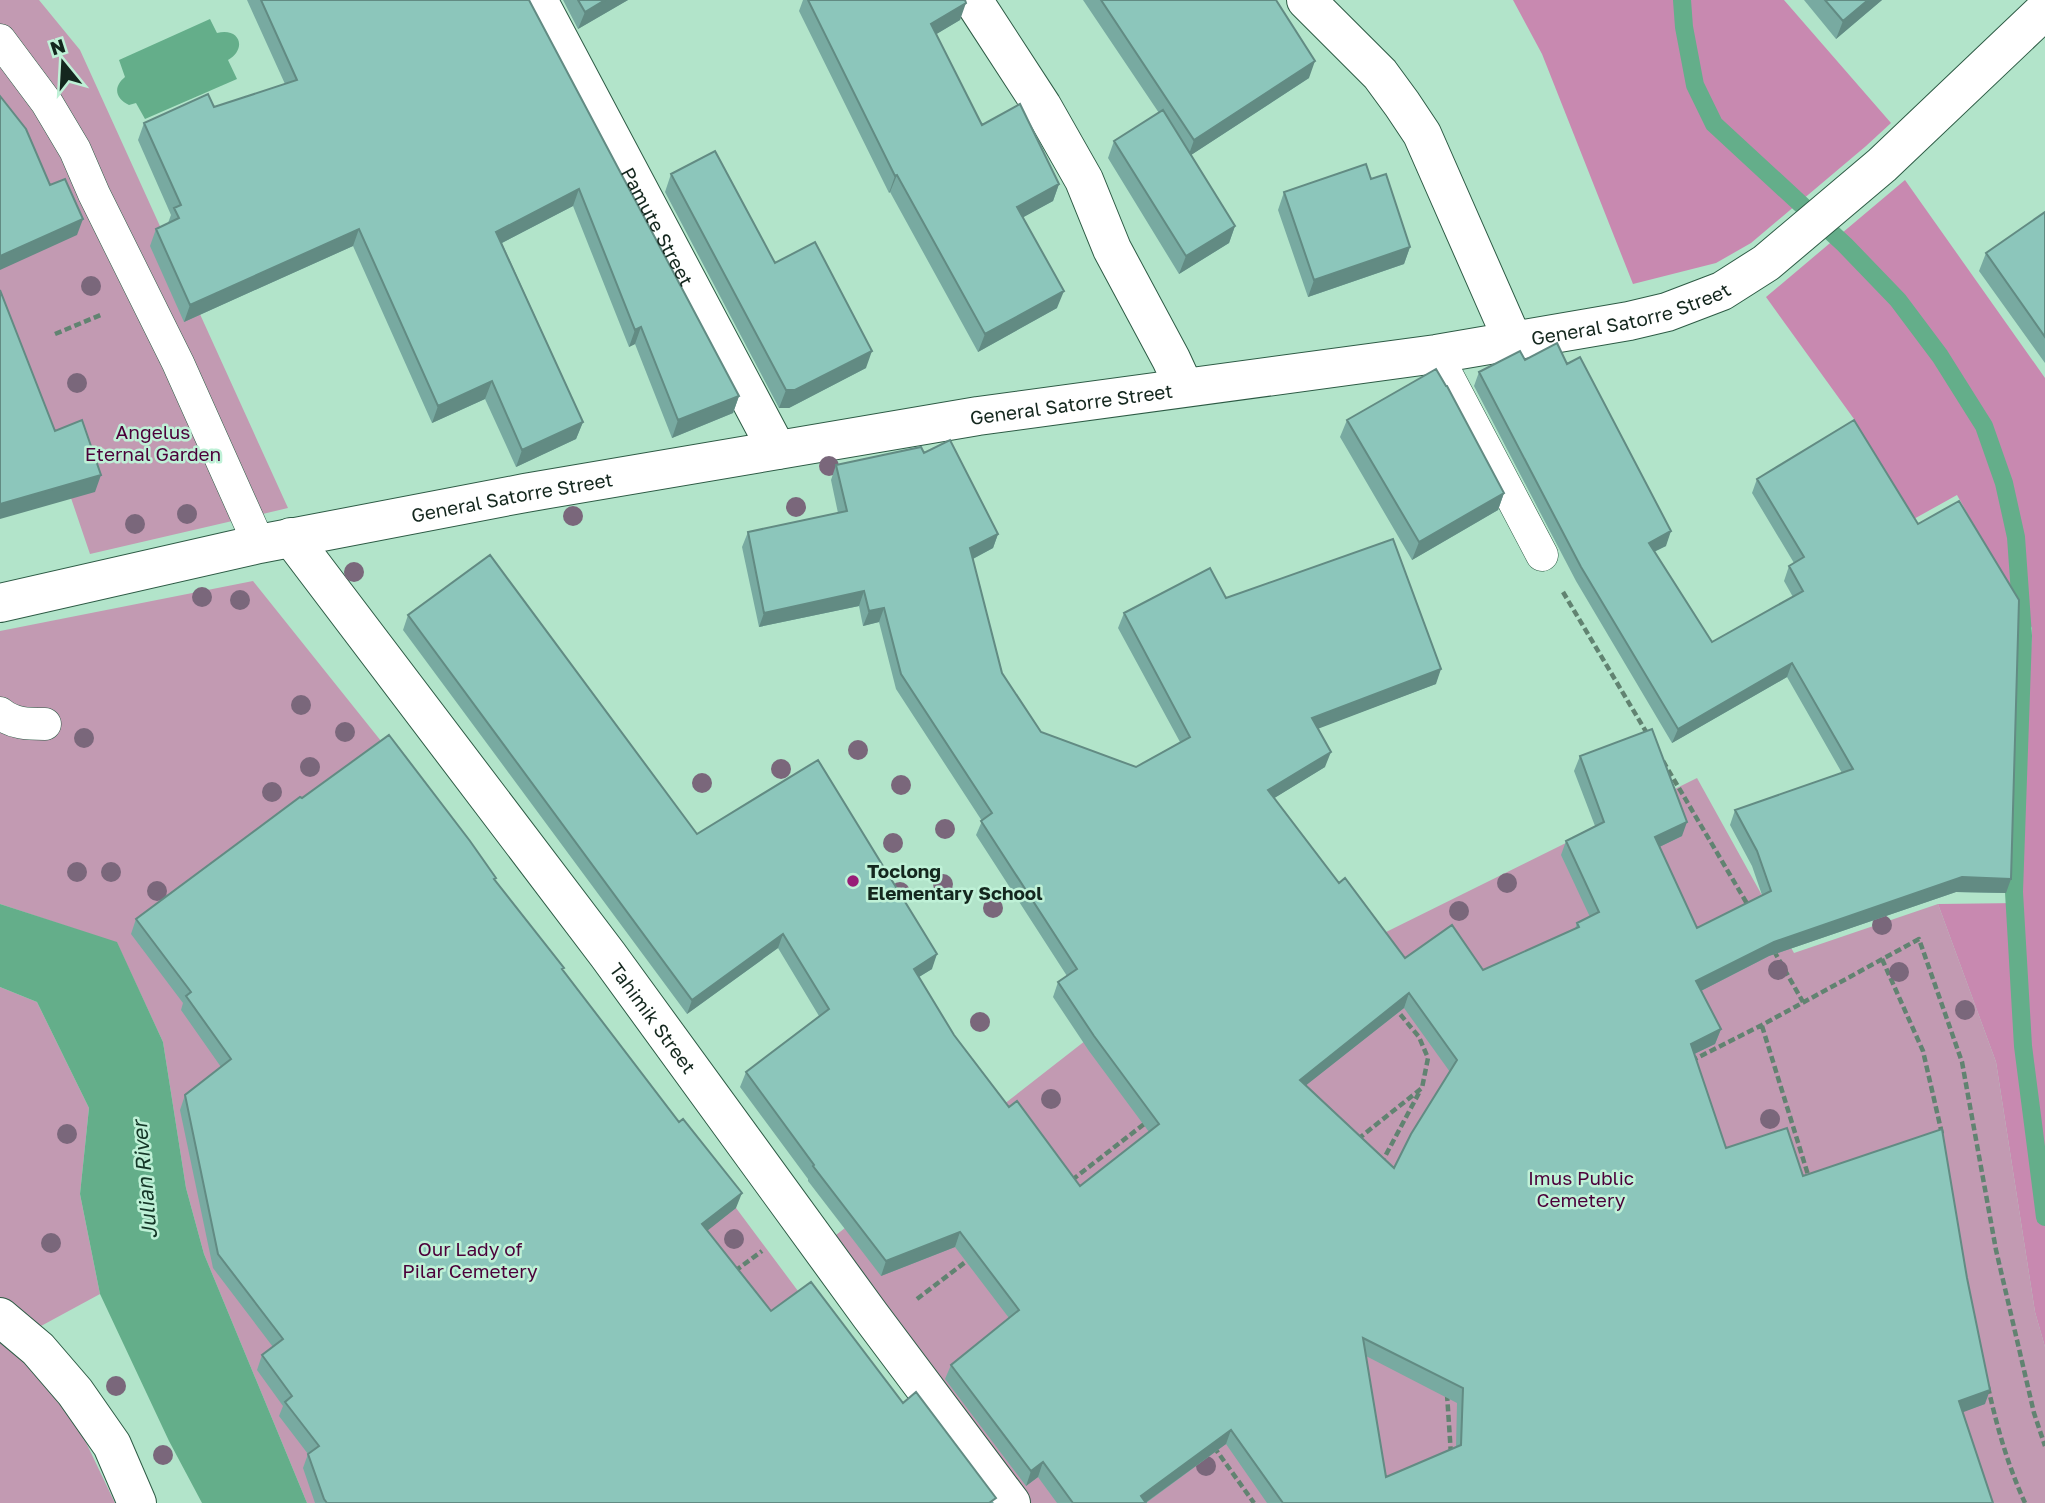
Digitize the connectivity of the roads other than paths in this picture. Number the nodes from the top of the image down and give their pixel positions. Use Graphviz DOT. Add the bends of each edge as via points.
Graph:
graph roads {
  1 [pos="538,0"];
  2 [pos="973,0"];
  3 [pos="1306,0"];
  4 [pos="2045,10"];
  5 [pos="0,40"];
  6 [pos="1513,341"];
  7 [pos="1436,354"];
  8 [pos="1184,387"];
  9 [pos="777,450"];
  10 [pos="275,540"];
  11 [pos="1542,555"];
  12 [pos="0,603"];
  13 [pos="0,713"];
  14 [pos="45,724"];
  15 [pos="0,1317"];
  16 [pos="137,1503"];
  17 [pos="1011,1503"];
  1 -- 9 [label="street, Pamute Street"];
  2 -- 8 [label="street" via="1084,180 1112,249"];
  3 -- 6 [label="street" via="1380,75 1422,134"];
  4 -- 6 [label="street, General Satorre Street" via="1882,166 1766,263 1722,291 1667,312"];
  5 -- 10 [label="lane" via="75,150 178,363"];
  6 -- 7 [label="street, General Satorre Street"];
  7 -- 8 [label="street, General Satorre Street"];
  7 -- 11 [label="lane"];
  8 -- 9 [label="street, General Satorre Street"];
  9 -- 10 [label="street, General Satorre Street"];
  10 -- 12 [label="street, General Satorre Street"];
  10 -- 17 [label="street, Tahimik Street" via="608,955"];
  13 -- 14 [label="lane" via="8,720"];
  15 -- 16 [label="street" via="38,1349 75,1392 112,1445"];
}
